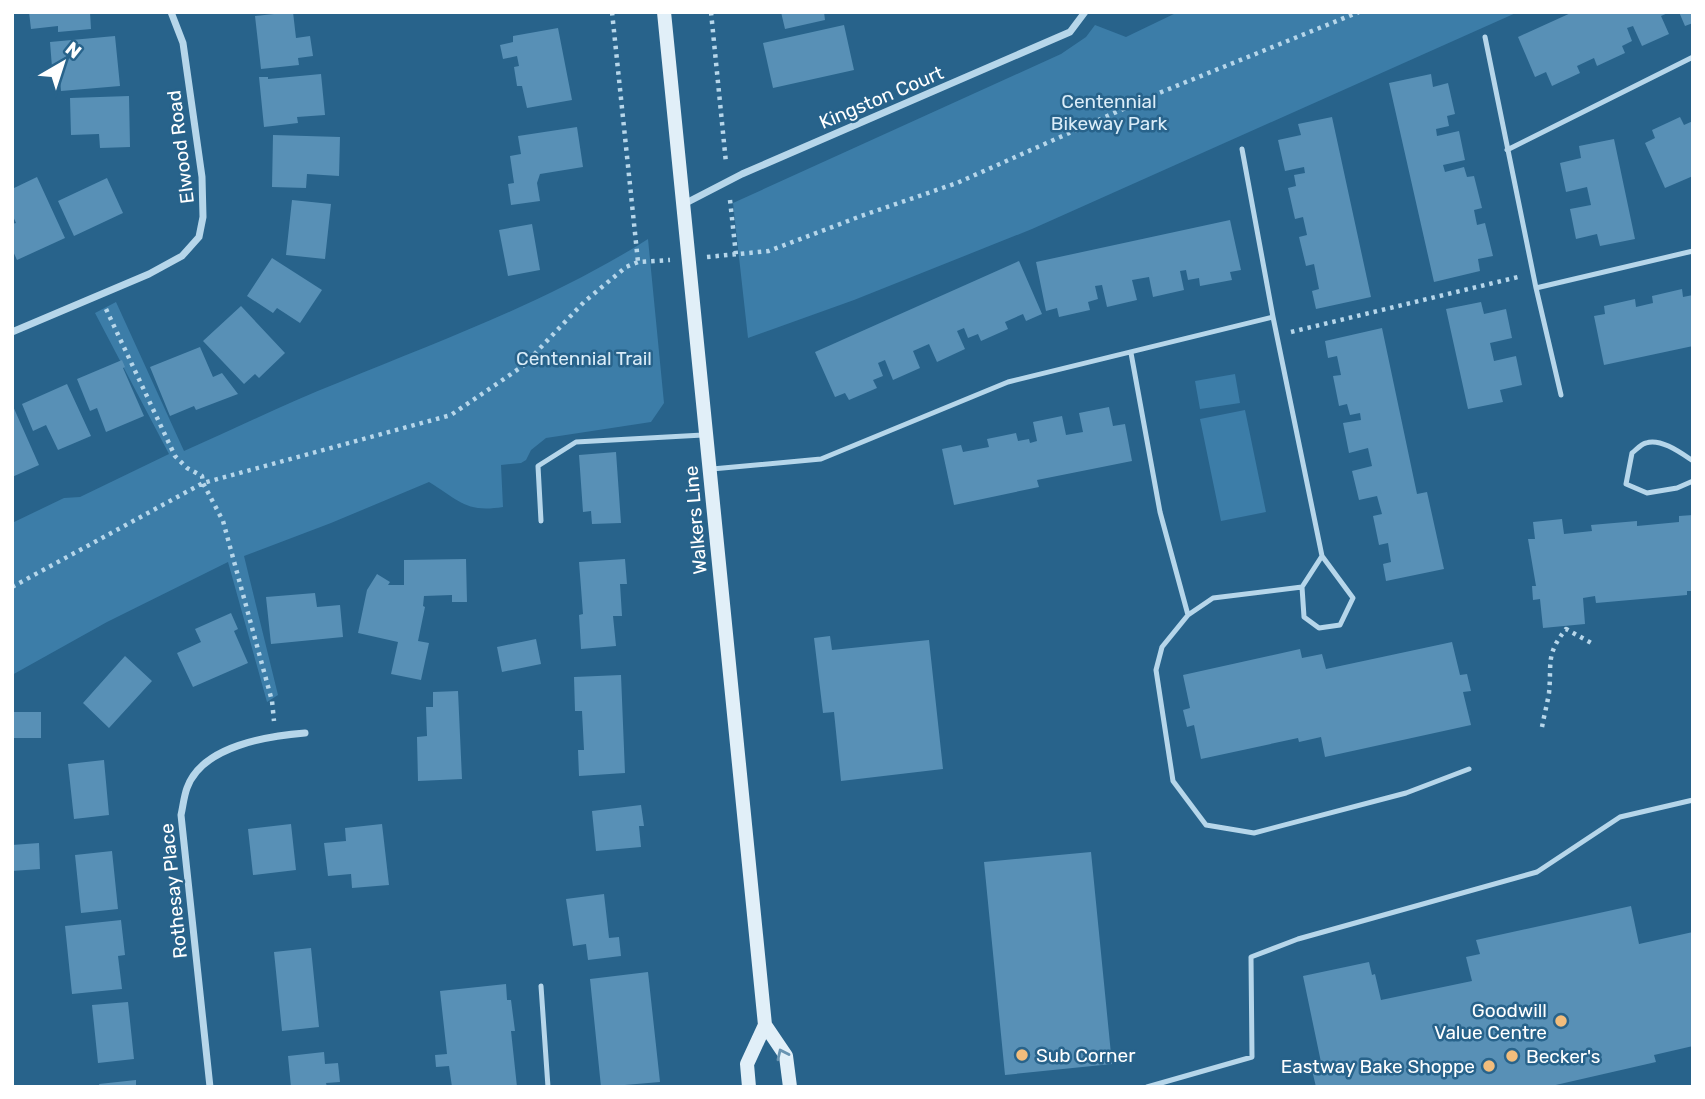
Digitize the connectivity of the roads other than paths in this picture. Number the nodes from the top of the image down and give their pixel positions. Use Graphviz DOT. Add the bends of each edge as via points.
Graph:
graph roads {
  1 [pos="171,12"];
  2 [pos="664,12"];
  3 [pos="1085,12"];
  4 [pos="1485,37"];
  5 [pos="1693,57"];
  6 [pos="1242,149"];
  7 [pos="1507,150"];
  8 [pos="684,204"];
  9 [pos="1693,251"];
  10 [pos="1536,288"];
  11 [pos="1273,317"];
  12 [pos="12,332"];
  13 [pos="1131,353"];
  14 [pos="1562,394"];
  15 [pos="706,435"];
  16 [pos="1693,461"];
  17 [pos="710,469"];
  18 [pos="1693,481"];
  19 [pos="541,521"];
  20 [pos="1322,556"];
  21 [pos="1302,587"];
  22 [pos="1188,615"];
  23 [pos="306,733"];
  24 [pos="1469,769"];
  25 [pos="1693,800"];
  26 [pos="541,986"];
  27 [pos="765,1025"];
  28 [pos="209,1087"];
  29 [pos="548,1087"];
  30 [pos="749,1087"];
  31 [pos="790,1087"];
  32 [pos="1147,1087"];
  1 -- 12 [label="street, Elwood Road" via="183,43 202,177 199,237 181,256 149,274"];
  2 -- 8 [label="main road, Walkers Line"];
  3 -- 8 [label="street, Kingston Court" via="1070,32 729,180"];
  4 -- 7 [label="lane"];
  5 -- 7 [label="lane"];
  6 -- 11 [label="lane"];
  7 -- 10 [label="lane"];
  8 -- 15 [label="main road, Walkers Line"];
  9 -- 10 [label="lane"];
  10 -- 14 [label="lane"];
  11 -- 13 [label="lane"];
  11 -- 20 [label="lane"];
  13 -- 17 [label="lane" via="1008,382 821,459"];
  13 -- 22 [label="lane" via="1160,512"];
  15 -- 17 [label="main road, Walkers Line"];
  15 -- 19 [label="lane" via="576,442 538,466"];
  16 -- 18 [label="lane" via="1677,449 1645,443 1632,453 1626,484 1647,493"];
  17 -- 27 [label="main road, Walkers Line"];
  20 -- 21 [label="lane"];
  20 -- 21 [label="lane" via="1353,598 1340,625 1319,628 1304,617"];
  21 -- 22 [label="lane" via="1213,598"];
  22 -- 24 [label="lane" via="1162,647 1156,670 1173,781 1206,825 1254,832 1406,793"];
  23 -- 28 [label="street, Rothesay Place" via="276,735 237,746 204,764 187,786 181,815"];
  25 -- 32 [label="lane" via="1620,817 1537,872 1298,939 1251,957 1252,1057"];
  26 -- 29 [label="lane"];
  27 -- 30 [label="main road" via="747,1064"];
  31 -- 27 [label="main road, Walkers Line, one-way" via="786,1056"];
}
